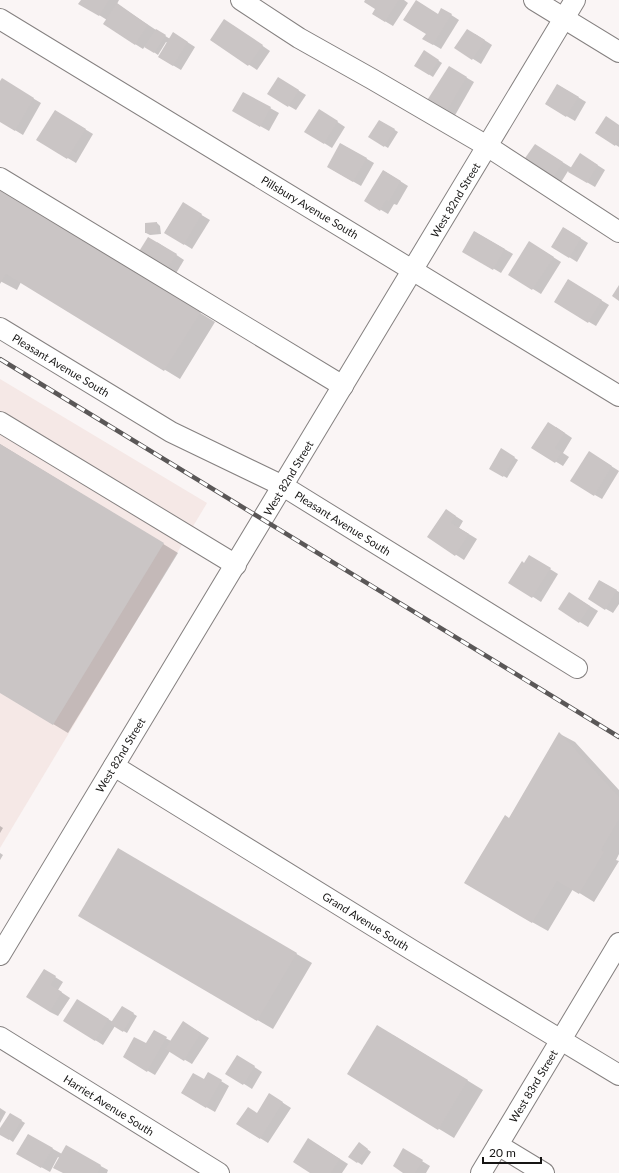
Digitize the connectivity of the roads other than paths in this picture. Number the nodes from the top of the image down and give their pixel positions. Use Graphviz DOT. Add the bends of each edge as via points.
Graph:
graph roads {
  1 [pos="241,0"];
  2 [pos="534,0"];
  3 [pos="575,0"];
  4 [pos="0,18"];
  5 [pos="564,18"];
  6 [pos="619,52"];
  7 [pos="487,146"];
  8 [pos="0,178"];
  9 [pos="619,232"];
  10 [pos="413,270"];
  11 [pos="0,328"];
  12 [pos="343,386"];
  13 [pos="619,396"];
  14 [pos="0,422"];
  15 [pos="283,486"];
  16 [pos="236,565"];
  17 [pos="577,668"];
  18 [pos="114,766"];
  19 [pos="619,943"];
  20 [pos="0,955"];
  21 [pos="0,1037"];
  22 [pos="561,1040"];
  23 [pos="619,1075"];
  24 [pos="498,1145"];
  25 [pos="219,1173"];
  26 [pos="481,1173"];
  27 [pos="544,1173"];
  1 -- 7 [label="street" via="299,38"];
  2 -- 5 [label="street"];
  3 -- 5 [label="street, West 82nd Street"];
  4 -- 10 [label="street, Pillsbury Avenue South"];
  5 -- 6 [label="street"];
  5 -- 7 [label="street, West 82nd Street"];
  7 -- 9 [label="street"];
  7 -- 10 [label="street, West 82nd Street"];
  8 -- 12 [label="street"];
  10 -- 12 [label="street, West 82nd Street"];
  10 -- 13 [label="street, Pillsbury Avenue South"];
  11 -- 15 [label="street, Pleasant Avenue South" via="171,432"];
  12 -- 15 [label="street, West 82nd Street"];
  14 -- 16 [label="street"];
  15 -- 16 [label="street, West 82nd Street"];
  15 -- 17 [label="street, Pleasant Avenue South"];
  16 -- 18 [label="street, West 82nd Street"];
  18 -- 20 [label="street, West 82nd Street"];
  18 -- 22 [label="street, Grand Avenue South"];
  19 -- 22 [label="street, West 83rd Street"];
  21 -- 25 [label="street, Harriet Avenue South"];
  22 -- 23 [label="street, Grand Avenue South"];
  22 -- 24 [label="street, West 83rd Street"];
  24 -- 26 [label="street, West 83rd Street"];
  24 -- 27 [label="street"];
}
